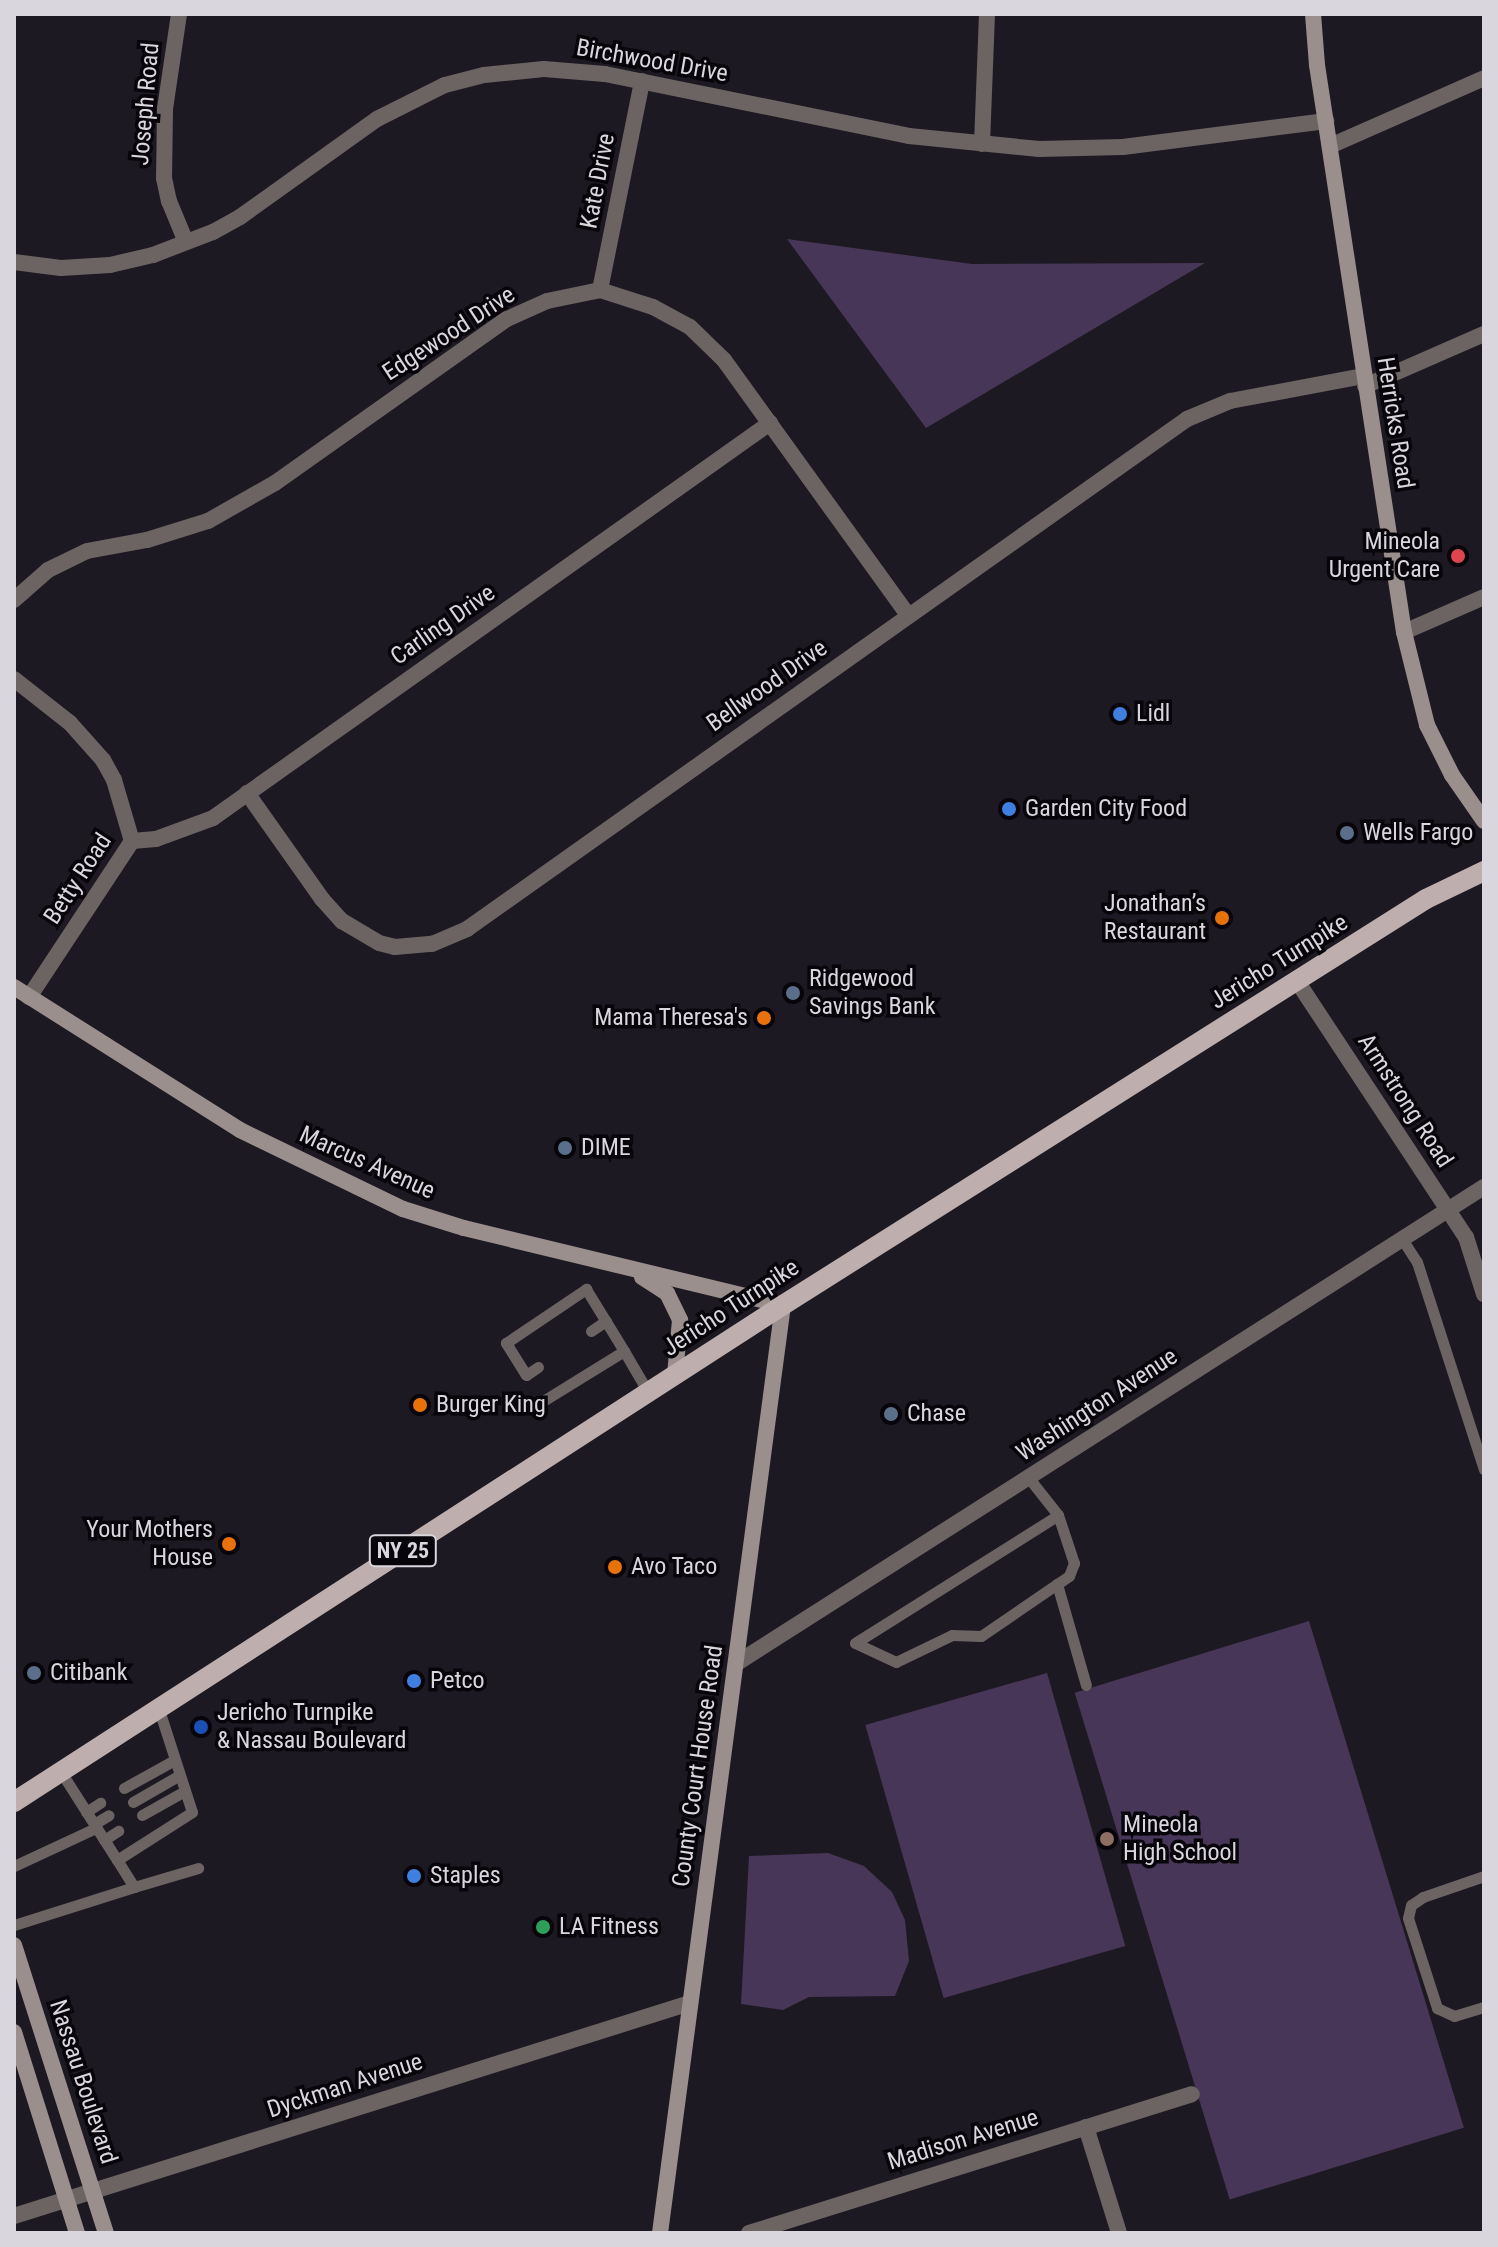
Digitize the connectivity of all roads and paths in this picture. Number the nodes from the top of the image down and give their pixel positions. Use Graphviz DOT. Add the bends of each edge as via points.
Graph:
graph roads {
  1 [pos="179,14"];
  2 [pos="987,14"];
  3 [pos="1313,14"];
  4 [pos="1484,78"];
  5 [pos="642,81"];
  6 [pos="1326,121"];
  7 [pos="982,144"];
  8 [pos="1330,146"];
  9 [pos="186,242"];
  10 [pos="14,262"];
  11 [pos="600,290"];
  12 [pos="1484,334"];
  13 [pos="1364,381"];
  14 [pos="770,423"];
  15 [pos="1484,597"];
  16 [pos="14,600"];
  17 [pos="908,615"];
  18 [pos="1404,632"];
  19 [pos="14,679"];
  20 [pos="247,793"];
  21 [pos="1484,821"];
  22 [pos="132,841"];
  23 [pos="1484,871"];
  24 [pos="1297,981"];
  25 [pos="14,987"];
  26 [pos="29,997"];
  27 [pos="1484,1187"];
  28 [pos="1449,1209"];
  29 [pos="1402,1239"];
  30 [pos="591,1258"];
  31 [pos="1484,1294"];
  32 [pos="783,1305"];
  33 [pos="606,1321"];
  34 [pos="591,1331"];
  35 [pos="624,1351"];
  36 [pos="538,1367"];
  37 [pos="675,1375"];
  38 [pos="648,1392"];
  39 [pos="543,1401"];
  40 [pos="1484,1469"];
  41 [pos="1028,1477"];
  42 [pos="1058,1515"];
  43 [pos="1057,1584"];
  44 [pos="737,1663"];
  45 [pos="1086,1685"];
  46 [pos="159,1710"];
  47 [pos="173,1761"];
  48 [pos="61,1772"];
  49 [pos="178,1776"];
  50 [pos="124,1788"];
  51 [pos="183,1792"];
  52 [pos="14,1802"];
  53 [pos="133,1802"];
  54 [pos="100,1803"];
  55 [pos="86,1812"];
  56 [pos="109,1815"];
  57 [pos="142,1815"];
  58 [pos="95,1826"];
  59 [pos="118,1831"];
  60 [pos="104,1840"];
  61 [pos="117,1860"];
  62 [pos="14,1866"];
  63 [pos="198,1868"];
  64 [pos="1484,1876"];
  65 [pos="134,1887"];
  66 [pos="14,1925"];
  67 [pos="14,1945"];
  68 [pos="690,2003"];
  69 [pos="1484,2007"];
  70 [pos="14,2032"];
  71 [pos="1192,2094"];
  72 [pos="1086,2127"];
  73 [pos="93,2191"];
  74 [pos="66,2200"];
  75 [pos="14,2216"];
  76 [pos="77,2233"];
  77 [pos="106,2233"];
  78 [pos="660,2233"];
  79 [pos="749,2233"];
  80 [pos="1119,2233"];
  1 -- 9 [label="street, Joseph Road" via="165,109 164,178"];
  2 -- 7 [label="street"];
  3 -- 6 [label="main road, Herricks Road"];
  4 -- 8 [label="street"];
  5 -- 7 [label="street, Birchwood Drive" via="909,136"];
  5 -- 9 [label="street, Birchwood Drive" via="544,69 445,85 377,119 240,217"];
  5 -- 11 [label="street, Kate Drive"];
  6 -- 7 [label="street, Birchwood Drive" via="1123,147"];
  6 -- 8 [label="main road, Herricks Road"];
  8 -- 13 [label="main road, Herricks Road"];
  9 -- 10 [label="street, Birchwood Drive" via="110,265 61,268"];
  11 -- 14 [label="street, Edgewood Drive" via="653,307 690,327 724,360"];
  11 -- 16 [label="street, Edgewood Drive" via="547,301 507,319 275,483 208,521 87,551 48,570"];
  12 -- 13 [label="street, Bellwood Drive"];
  13 -- 17 [label="street, Bellwood Drive" via="1249,396 1198,412"];
  13 -- 18 [label="main road, Herricks Road"];
  14 -- 17 [label="street, Edgewood Drive"];
  14 -- 20 [label="street, Carling Drive"];
  15 -- 18 [label="street"];
  17 -- 20 [label="street, Bellwood Drive" via="467,929 432,944 379,943 342,921"];
  18 -- 21 [label="main road, Herricks Road" via="1431,736"];
  19 -- 22 [label="street, Betty Road" via="70,723 103,760"];
  20 -- 22 [label="street, Carling Drive" via="195,825"];
  22 -- 26 [label="street, Betty Road"];
  23 -- 24 [label="main road, Jericho Turnpike / NY 25" via="1426,899"];
  24 -- 28 [label="street, Armstrong Road"];
  24 -- 32 [label="main road, Jericho Turnpike / NY 25"];
  25 -- 26 [label="main road, Marcus Avenue"];
  26 -- 30 [label="main road, Marcus Avenue" via="240,1130 403,1209"];
  27 -- 28 [label="street, Washington Avenue"];
  28 -- 29 [label="street, Washington Avenue"];
  28 -- 31 [label="street, Armstrong Road" via="1466,1237"];
  29 -- 40 [label="lane" via="1417,1262"];
  29 -- 41 [label="street, Washington Avenue"];
  30 -- 32 [label="main road, Marcus Avenue"];
  30 -- 37 [label="main road" via="641,1276 667,1293 680,1320"];
  32 -- 37 [label="main road, Jericho Turnpike / NY 25"];
  32 -- 44 [label="main road, County Court House Road"];
  33 -- 34 [label="lane"];
  33 -- 35 [label="lane"];
  33 -- 36 [label="lane" via="586,1289 506,1343 526,1375"];
  35 -- 38 [label="lane"];
  35 -- 39 [label="lane"];
  37 -- 38 [label="main road, Jericho Turnpike / NY 25"];
  38 -- 46 [label="main road, Jericho Turnpike / NY 25"];
  41 -- 42 [label="lane"];
  41 -- 44 [label="street, Washington Avenue"];
  42 -- 43 [label="lane" via="1074,1563 1069,1576"];
  42 -- 43 [label="lane" via="855,1643 896,1662 952,1635 981,1636"];
  43 -- 45 [label="lane"];
  44 -- 68 [label="main road, County Court House Road"];
  46 -- 47 [label="lane"];
  46 -- 48 [label="main road, Jericho Turnpike / NY 25"];
  47 -- 49 [label="lane"];
  47 -- 50 [label="lane"];
  48 -- 52 [label="main road, Jericho Turnpike / NY 25"];
  48 -- 55 [label="lane"];
  49 -- 51 [label="lane"];
  49 -- 53 [label="lane"];
  51 -- 57 [label="lane"];
  51 -- 61 [label="lane" via="192,1812"];
  54 -- 55 [label="lane"];
  55 -- 58 [label="lane"];
  56 -- 58 [label="lane"];
  58 -- 60 [label="lane"];
  58 -- 62 [label="lane"];
  59 -- 60 [label="lane"];
  60 -- 61 [label="lane"];
  61 -- 65 [label="lane"];
  63 -- 65 [label="lane"];
  64 -- 69 [label="lane" via="1423,1897 1411,1905 1408,1918 1437,2008 1454,2016"];
  65 -- 66 [label="lane"];
  67 -- 73 [label="main road, Nassau Boulevard"];
  68 -- 73 [label="street, Dyckman Avenue"];
  68 -- 78 [label="main road, County Court House Road"];
  70 -- 74 [label="main road, Nassau Boulevard"];
  71 -- 72 [label="street, Madison Avenue"];
  72 -- 79 [label="street, Madison Avenue"];
  72 -- 80 [label="street"];
  73 -- 74 [label="street, Dyckman Avenue"];
  73 -- 77 [label="main road, Nassau Boulevard"];
  74 -- 75 [label="street, Dyckman Avenue"];
  74 -- 76 [label="main road, Nassau Boulevard"];
}
